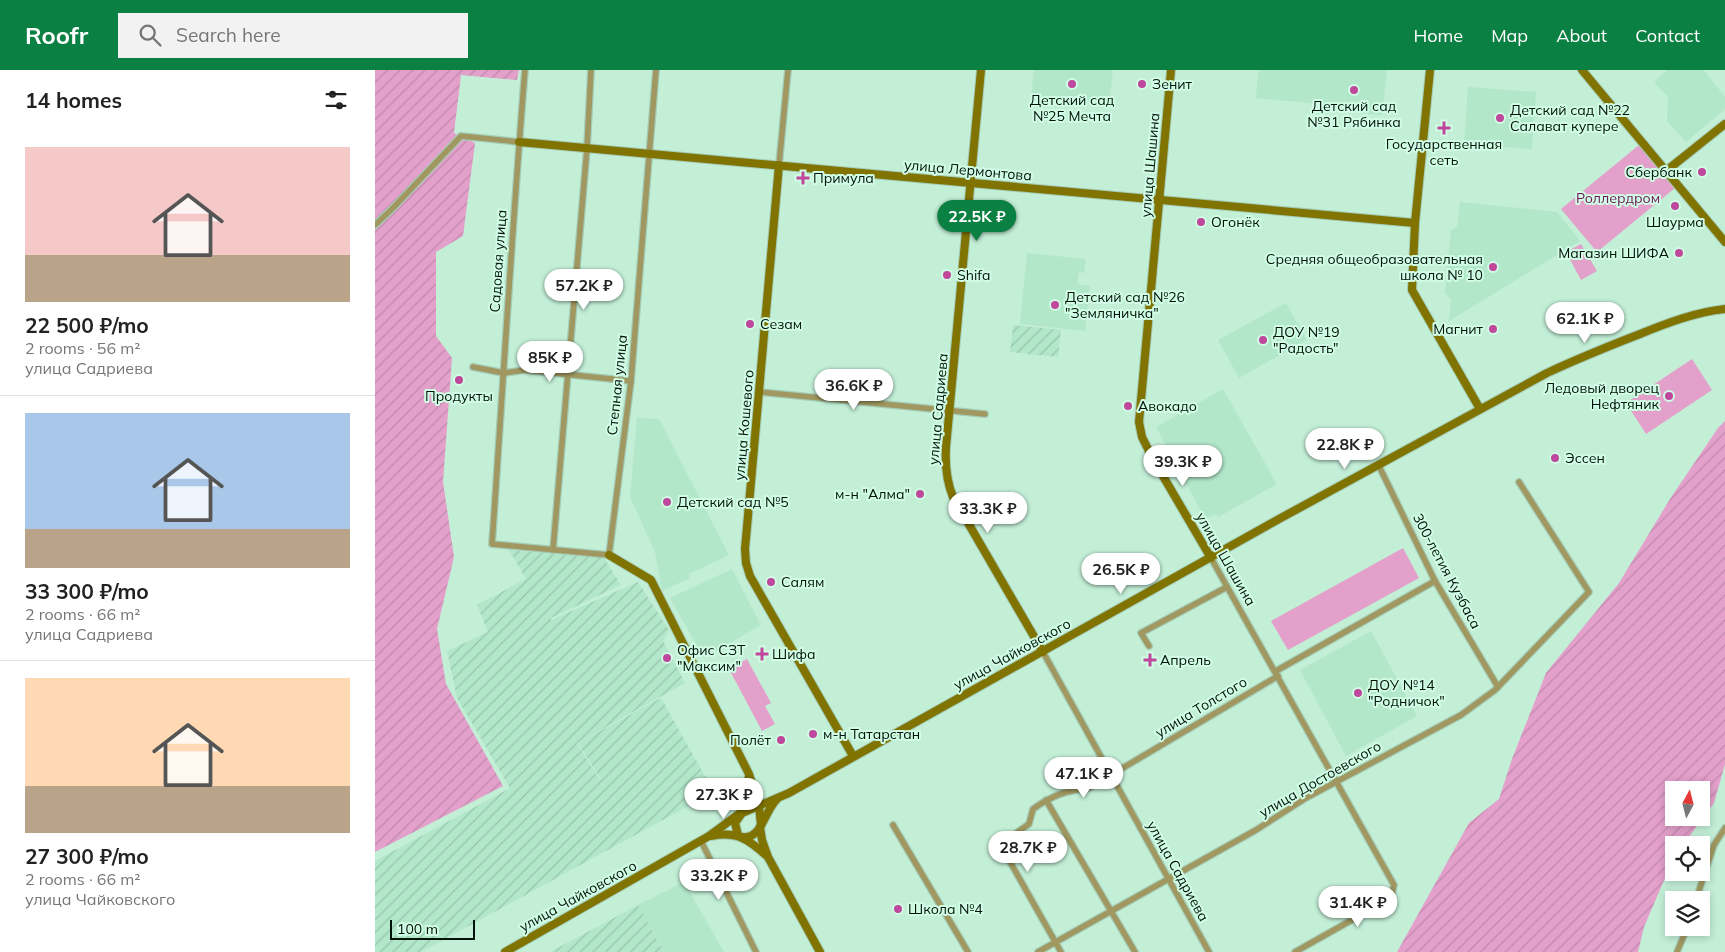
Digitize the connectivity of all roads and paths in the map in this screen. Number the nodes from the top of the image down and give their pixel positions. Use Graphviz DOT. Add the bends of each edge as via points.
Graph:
graph roads {
  1 [pos="525,70"];
  2 [pos="591,70"];
  3 [pos="656,70"];
  4 [pos="788,70"];
  5 [pos="981,70"];
  6 [pos="1171,70"];
  7 [pos="1430,70"];
  8 [pos="1582,70"];
  9 [pos="1725,124"];
  10 [pos="519,142"];
  11 [pos="587,148"];
  12 [pos="651,154"];
  13 [pos="779,165"];
  14 [pos="1666,171"];
  15 [pos="971,182"];
  16 [pos="1159,200"];
  17 [pos="1415,223"];
  18 [pos="375,225"];
  19 [pos="1725,242"];
  20 [pos="1725,303"];
  21 [pos="1725,308"];
  22 [pos="1715,310"];
  23 [pos="473,367"];
  24 [pos="504,373"];
  25 [pos="568,375"];
  26 [pos="631,381"];
  27 [pos="760,392"];
  28 [pos="1480,409"];
  29 [pos="950,411"];
  30 [pos="985,414"];
  31 [pos="1378,464"];
  32 [pos="1519,482"];
  33 [pos="553,550"];
  34 [pos="609,555"];
  35 [pos="1211,558"];
  36 [pos="1435,581"];
  37 [pos="1227,587"];
  38 [pos="1149,646"];
  39 [pos="1043,652"];
  40 [pos="1277,673"];
  41 [pos="1498,686"];
  42 [pos="853,756"];
  43 [pos="749,774"];
  44 [pos="1110,774"];
  45 [pos="1336,783"];
  46 [pos="779,798"];
  47 [pos="1046,800"];
  48 [pos="759,806"];
  49 [pos="741,813"];
  50 [pos="893,824"];
  51 [pos="760,826"];
  52 [pos="1725,828"];
  53 [pos="709,836"];
  54 [pos="740,836"];
  55 [pos="701,841"];
  56 [pos="768,857"];
  57 [pos="1168,879"];
  58 [pos="1699,891"];
  59 [pos="1111,910"];
  60 [pos="1684,936"];
  61 [pos="1055,941"];
  62 [pos="505,952"];
  63 [pos="756,952"];
  64 [pos="820,952"];
  65 [pos="968,952"];
  66 [pos="1037,952"];
  67 [pos="1061,952"];
  68 [pos="1135,952"];
  69 [pos="1209,952"];
  70 [pos="1295,952"];
  71 [pos="1677,952"];
  1 -- 10 [label="street, Садовая улица"];
  2 -- 11 [label="street"];
  3 -- 12 [label="street, Степная улица"];
  4 -- 13 [label="street, улица Кошевого"];
  5 -- 15 [label="street, улица Садриева"];
  6 -- 16 [label="street, улица Шашина"];
  7 -- 17 [label="street"];
  8 -- 14 [label="street"];
  9 -- 14 [label="street"];
  10 -- 11 [label="street, улица Лермонтова"];
  10 -- 18 [label="street" via="461,136"];
  10 -- 24 [label="street, Садовая улица"];
  11 -- 12 [label="street, улица Лермонтова"];
  11 -- 25 [label="street"];
  12 -- 13 [label="street, улица Лермонтова"];
  12 -- 26 [label="street, Степная улица"];
  13 -- 15 [label="street, улица Лермонтова"];
  13 -- 27 [label="street, улица Кошевого"];
  14 -- 19 [label="street"];
  15 -- 16 [label="street, улица Лермонтова"];
  15 -- 29 [label="street, улица Садриева"];
  16 -- 17 [label="street, улица Лермонтова"];
  16 -- 35 [label="street, улица Шашина" via="1139,422 1142,437 1153,459"];
  17 -- 28 [label="street" via="1412,290"];
  20 -- 22 [label="street"];
  21 -- 22 [label="street, улица Чайковского"];
  22 -- 28 [label="street, улица Чайковского" via="1669,323 1583,357"];
  23 -- 24 [label="street"];
  24 -- 25 [label="street" via="525,370"];
  24 -- 33 [label="street, Садовая улица" via="492,544"];
  25 -- 26 [label="street"];
  25 -- 33 [label="street"];
  26 -- 34 [label="street, Степная улица"];
  27 -- 29 [label="street"];
  27 -- 42 [label="street, улица Кошевого" via="746,563 750,576"];
  28 -- 31 [label="street, улица Чайковского"];
  29 -- 30 [label="street"];
  29 -- 39 [label="street, улица Садриева" via="945,462 947,484"];
  31 -- 35 [label="street, улица Чайковского"];
  31 -- 36 [label="street, 300-летия Кузбаса"];
  32 -- 41 [label="street, улица Достоевского" via="1589,592"];
  33 -- 34 [label="street"];
  34 -- 43 [label="street" via="651,580"];
  35 -- 37 [label="street, улица Шашина"];
  35 -- 39 [label="street, улица Чайковского"];
  36 -- 40 [label="street, улица Толстого"];
  36 -- 41 [label="street, 300-летия Кузбаса"];
  37 -- 38 [label="street" via="1141,633"];
  37 -- 40 [label="street, улица Шашина"];
  39 -- 42 [label="street, улица Чайковского"];
  39 -- 44 [label="street, улица Садриева"];
  40 -- 44 [label="street, улица Толстого"];
  40 -- 45 [label="street, улица Шашина"];
  41 -- 45 [label="street, улица Достоевского" via="1461,715"];
  42 -- 46 [label="street, улица Чайковского"];
  43 -- 48 [label="street"];
  43 -- 49 [label="street"];
  44 -- 47 [label="street, улица Толстого" via="1089,788 1066,791"];
  44 -- 57 [label="street, улица Садриева"];
  45 -- 57 [label="street, улица Достоевского"];
  45 -- 70 [label="street, улица Шашина" via="1394,885 1391,898"];
  46 -- 48 [label="street, улица Чайковского"];
  46 -- 51 [label="street"];
  47 -- 59 [label="street"];
  47 -- 61 [label="street" via="1033,809 1029,824 1005,841 1005,853"];
  48 -- 49 [label="street, улица Чайковского"];
  48 -- 51 [label="street"];
  49 -- 51 [label="street" via="755,814"];
  49 -- 53 [label="street, улица Чайковского"];
  49 -- 54 [label="street" via="735,823"];
  50 -- 65 [label="street"];
  51 -- 54 [label="street" via="754,836"];
  51 -- 56 [label="street"];
  52 -- 58 [label="street" via="1714,845"];
  53 -- 54 [label="street"];
  53 -- 55 [label="street, улица Чайковского"];
  54 -- 56 [label="street"];
  55 -- 62 [label="street, улица Чайковского"];
  55 -- 63 [label="street"];
  56 -- 64 [label="street"];
  57 -- 59 [label="street, улица Достоевского"];
  57 -- 69 [label="street, улица Садриева"];
  59 -- 61 [label="street, улица Достоевского"];
  59 -- 68 [label="street"];
  60 -- 71 [label="street"];
  61 -- 66 [label="street, улица Достоевского"];
  61 -- 67 [label="street"];
}
